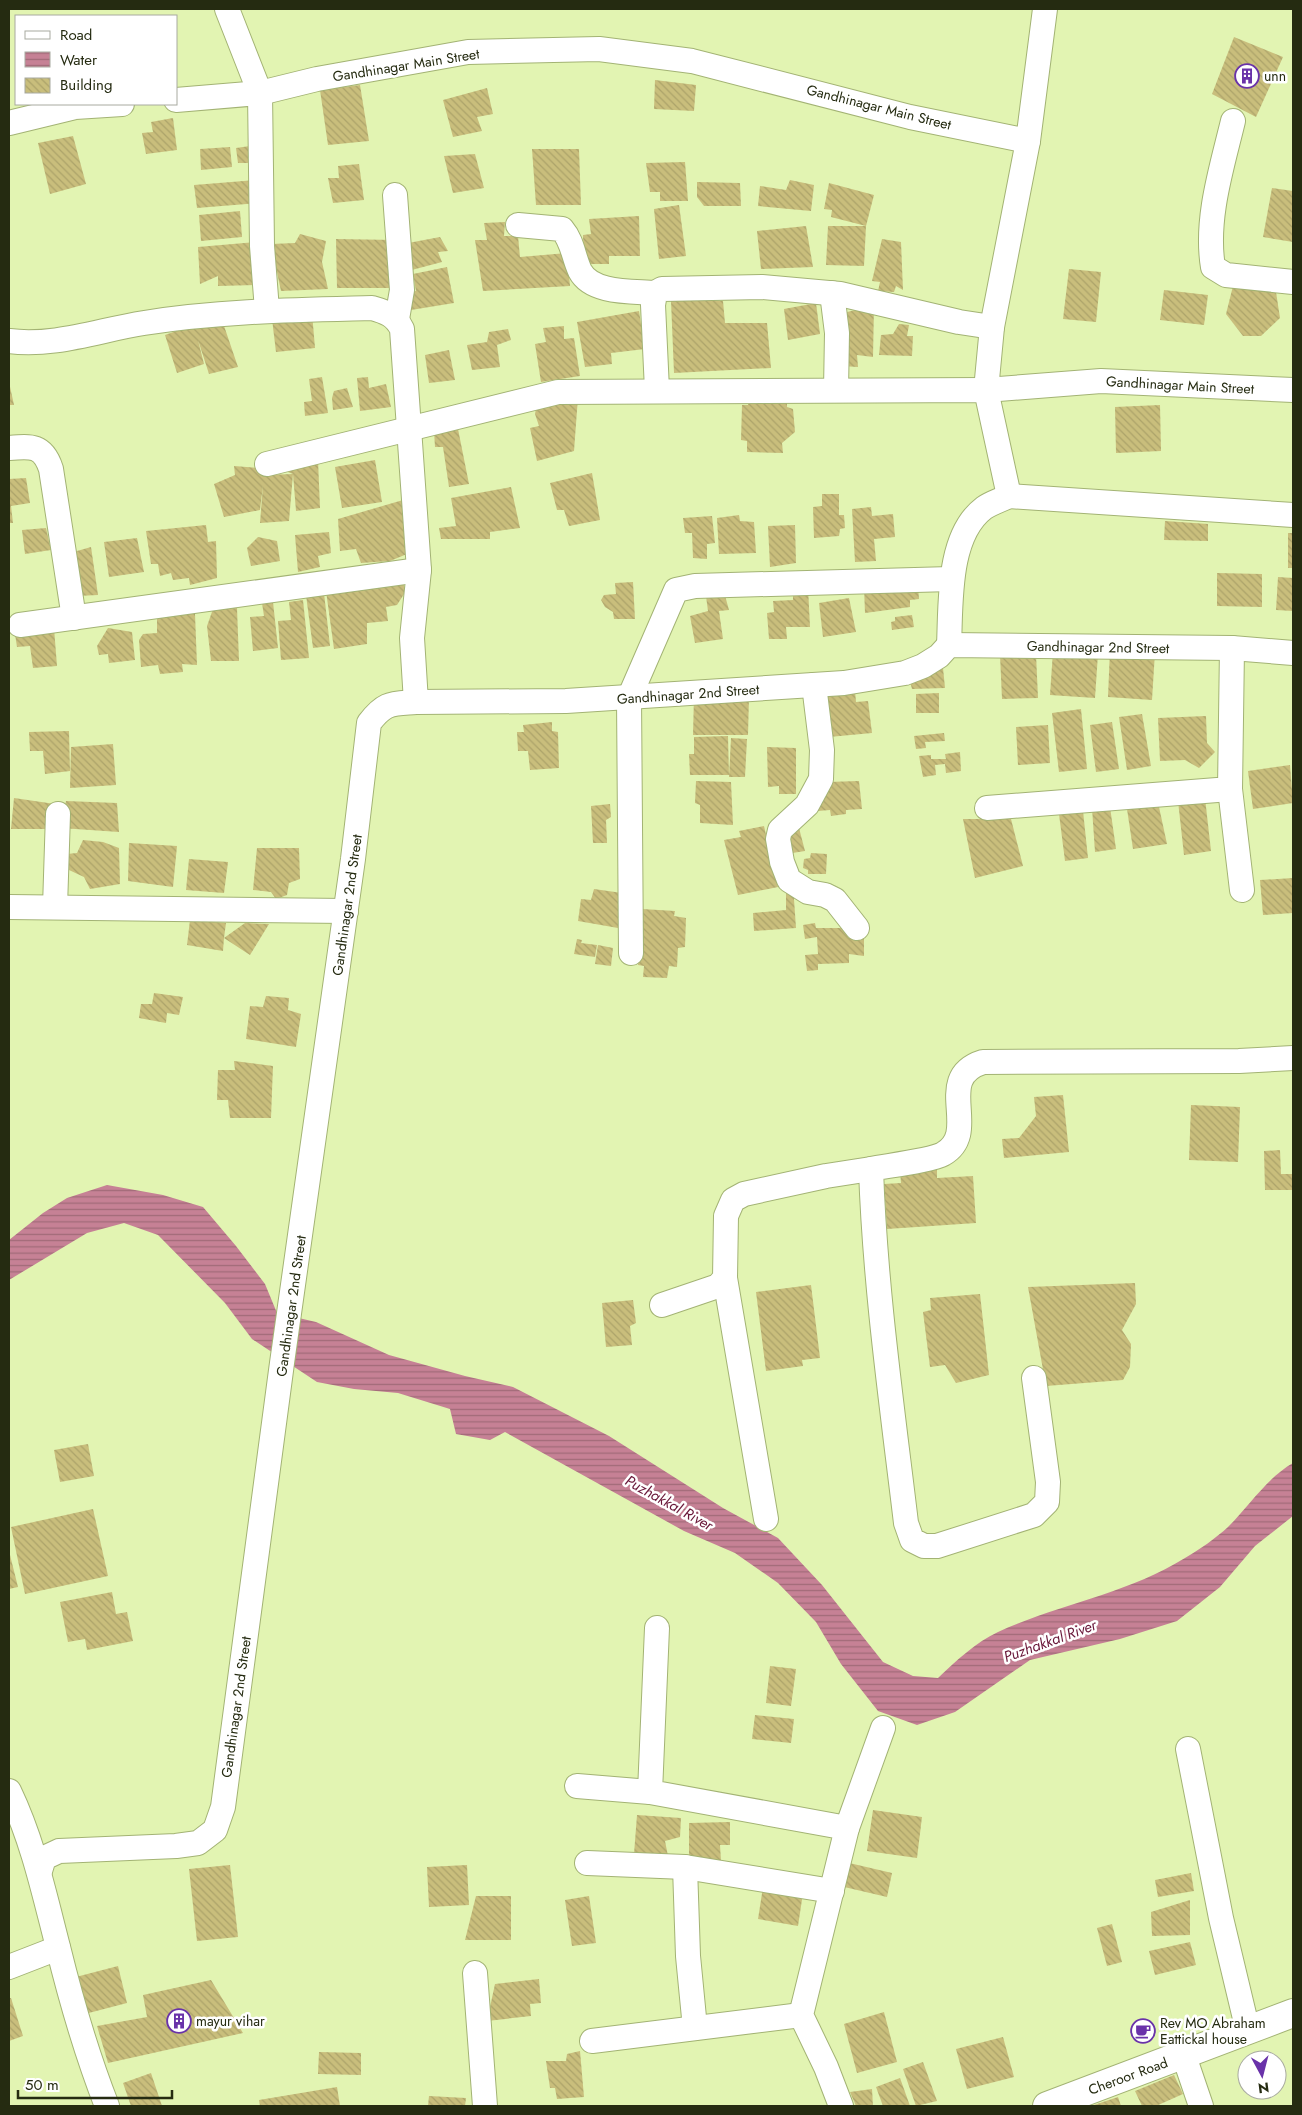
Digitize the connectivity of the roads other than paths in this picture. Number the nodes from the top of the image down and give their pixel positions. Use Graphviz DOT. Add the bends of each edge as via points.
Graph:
graph roads {
  1 [pos="227,9"];
  2 [pos="1045,9"];
  3 [pos="260,93"];
  4 [pos="178,100"];
  5 [pos="106,105"];
  6 [pos="1233,121"];
  7 [pos="9,123"];
  8 [pos="1028,141"];
  9 [pos="395,195"];
  10 [pos="518,225"];
  11 [pos="1293,282"];
  12 [pos="656,293"];
  13 [pos="832,293"];
  14 [pos="267,310"];
  15 [pos="397,319"];
  16 [pos="992,327"];
  17 [pos="9,341"];
  18 [pos="657,390"];
  19 [pos="836,390"];
  20 [pos="986,390"];
  21 [pos="1293,390"];
  22 [pos="410,430"];
  23 [pos="9,448"];
  24 [pos="266,464"];
  25 [pos="1008,496"];
  26 [pos="1293,515"];
  27 [pos="418,570"];
  28 [pos="952,579"];
  29 [pos="74,618"];
  30 [pos="20,625"];
  31 [pos="949,645"];
  32 [pos="1232,648"];
  33 [pos="1293,653"];
  34 [pos="814,685"];
  35 [pos="629,698"];
  36 [pos="416,702"];
  37 [pos="1230,789"];
  38 [pos="987,808"];
  39 [pos="58,814"];
  40 [pos="1242,890"];
  41 [pos="9,907"];
  42 [pos="55,907"];
  43 [pos="346,912"];
  44 [pos="857,928"];
  45 [pos="631,953"];
  46 [pos="1293,1058"];
  47 [pos="871,1169"];
  48 [pos="725,1278"];
  49 [pos="662,1306"];
  50 [pos="1034,1378"];
  51 [pos="766,1519"];
  52 [pos="657,1628"];
  53 [pos="883,1728"];
  54 [pos="1188,1748"];
  55 [pos="577,1786"];
  56 [pos="9,1791"];
  57 [pos="650,1792"];
  58 [pos="847,1828"];
  59 [pos="587,1863"];
  60 [pos="685,1867"];
  61 [pos="40,1871"];
  62 [pos="832,1891"];
  63 [pos="58,1948"];
  64 [pos="9,1967"];
  65 [pos="474,1973"];
  66 [pos="1293,2012"];
  67 [pos="801,2015"];
  68 [pos="695,2028"];
  69 [pos="1248,2031"];
  70 [pos="592,2041"];
  71 [pos="1184,2056"];
  72 [pos="108,2106"];
  73 [pos="485,2106"];
  74 [pos="841,2106"];
  75 [pos="1047,2106"];
  76 [pos="1201,2106"];
  1 -- 3 [label="street"];
  2 -- 8 [label="street"];
  3 -- 4 [label="street, Gandhinagar Main Street"];
  3 -- 8 [label="street, Gandhinagar Main Street" via="317,79 468,52 599,49 692,61 910,117"];
  3 -- 14 [label="street" via="262,246"];
  5 -- 7 [label="street" via="75,107"];
  6 -- 11 [label="street" via="1218,188 1211,250 1213,266 1226,274"];
  8 -- 16 [label="street"];
  9 -- 15 [label="street" via="402,290"];
  10 -- 12 [label="street" via="562,229 570,239 581,272 592,284"];
  12 -- 13 [label="street" via="662,288 762,287"];
  12 -- 18 [label="street" via="653,305"];
  13 -- 16 [label="street"];
  13 -- 19 [label="street" via="837,333"];
  14 -- 15 [label="street" via="372,308"];
  14 -- 17 [label="street" via="145,323 51,341"];
  15 -- 22 [label="street" via="402,329"];
  16 -- 20 [label="street"];
  18 -- 19 [label="street, Gandhinagar Main Street"];
  18 -- 22 [label="street, Gandhinagar Main Street" via="558,392"];
  19 -- 20 [label="street, Gandhinagar Main Street"];
  20 -- 21 [label="street, Gandhinagar Main Street" via="1101,381"];
  20 -- 25 [label="street"];
  22 -- 24 [label="street, Gandhinagar Main Street"];
  22 -- 27 [label="street"];
  23 -- 29 [label="street" via="25,446 39,450 46,455 51,468"];
  25 -- 26 [label="street"];
  25 -- 28 [label="street" via="984,507 970,524 960,545"];
  27 -- 29 [label="street"];
  27 -- 36 [label="street" via="412,638"];
  28 -- 31 [label="street"];
  28 -- 35 [label="street" via="695,586 676,590"];
  29 -- 30 [label="street"];
  31 -- 32 [label="street, Gandhinagar 2nd Street"];
  31 -- 34 [label="street, Gandhinagar 2nd Street" via="923,666 904,673"];
  32 -- 33 [label="street, Gandhinagar 2nd Street"];
  32 -- 37 [label="street"];
  34 -- 35 [label="street, Gandhinagar 2nd Street"];
  34 -- 44 [label="street" via="822,779 807,806 780,830 778,839 782,862 789,880 808,892 835,900"];
  35 -- 36 [label="street, Gandhinagar 2nd Street"];
  35 -- 45 [label="street"];
  36 -- 43 [label="street, Gandhinagar 2nd Street" via="391,704 379,710 369,723"];
  37 -- 38 [label="street"];
  37 -- 40 [label="street"];
  39 -- 42 [label="street"];
  41 -- 42 [label="street"];
  42 -- 43 [label="street"];
  43 -- 61 [label="street, Gandhinagar 2nd Street" via="223,1807 215,1830 198,1843 59,1850 44,1858"];
  46 -- 47 [label="street" via="983,1062 969,1066 958,1081 957,1142 943,1155"];
  47 -- 48 [label="street" via="744,1194 732,1200 726,1216"];
  47 -- 50 [label="street" via="873,1234 881,1313 906,1523 912,1540 924,1546 937,1546 1034,1515 1047,1502 1048,1482"];
  48 -- 49 [label="street" via="718,1286"];
  48 -- 51 [label="street"];
  52 -- 57 [label="street"];
  53 -- 58 [label="street"];
  54 -- 69 [label="street" via="1221,1918"];
  55 -- 57 [label="street"];
  56 -- 61 [label="street"];
  57 -- 58 [label="street"];
  58 -- 62 [label="street"];
  59 -- 60 [label="street"];
  60 -- 62 [label="street"];
  60 -- 68 [label="street" via="688,1956"];
  61 -- 63 [label="street"];
  62 -- 67 [label="street"];
  63 -- 64 [label="street"];
  63 -- 72 [label="street" via="96,2078"];
  65 -- 73 [label="street"];
  66 -- 69 [label="main road, Cheroor Road"];
  67 -- 68 [label="street"];
  67 -- 74 [label="street"];
  68 -- 70 [label="street"];
  69 -- 71 [label="main road, Cheroor Road"];
  71 -- 75 [label="main road, Cheroor Road"];
  71 -- 76 [label="street"];
}
